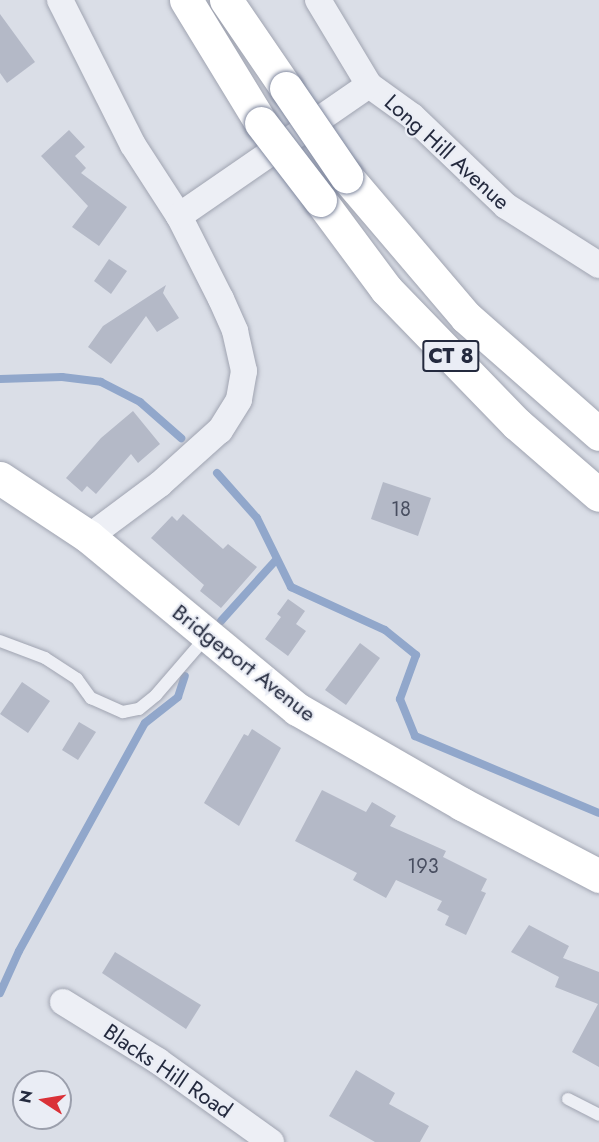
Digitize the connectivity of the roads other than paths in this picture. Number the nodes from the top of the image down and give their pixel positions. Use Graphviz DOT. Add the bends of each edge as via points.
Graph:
graph roads {
  1 [pos="60,0"];
  2 [pos="186,0"];
  3 [pos="226,0"];
  4 [pos="318,0"];
  5 [pos="369,85"];
  6 [pos="179,216"];
  7 [pos="599,265"];
  8 [pos="599,434"];
  9 [pos="0,478"];
  10 [pos="599,495"];
  11 [pos="89,537"];
  12 [pos="206,637"];
  13 [pos="0,641"];
  14 [pos="599,876"];
  15 [pos="63,1002"];
  16 [pos="568,1099"];
  17 [pos="599,1115"];
  18 [pos="271,1142"];
  1 -- 6 [label="street" via="134,145"];
  2 -- 10 [label="main road, CT 8, bridge" via="261,123 386,289 517,424"];
  3 -- 8 [label="main road, CT 8, bridge" via="346,176 466,317"];
  4 -- 5 [label="street"];
  5 -- 6 [label="street, Long Hill Avenue"];
  5 -- 7 [label="street, Long Hill Avenue" via="412,116 506,206"];
  6 -- 11 [label="street" via="235,331 244,371 239,400 220,430 160,484"];
  9 -- 11 [label="main road, Bridgeport Avenue"];
  11 -- 12 [label="main road, Bridgeport Avenue"];
  12 -- 13 [label="lane" via="156,695 139,709 123,712 91,698 77,679 45,658"];
  12 -- 14 [label="main road, Bridgeport Avenue" via="297,709"];
  15 -- 18 [label="street, Blacks Hill Road" via="158,1061"];
  16 -- 17 [label="lane"];
}
